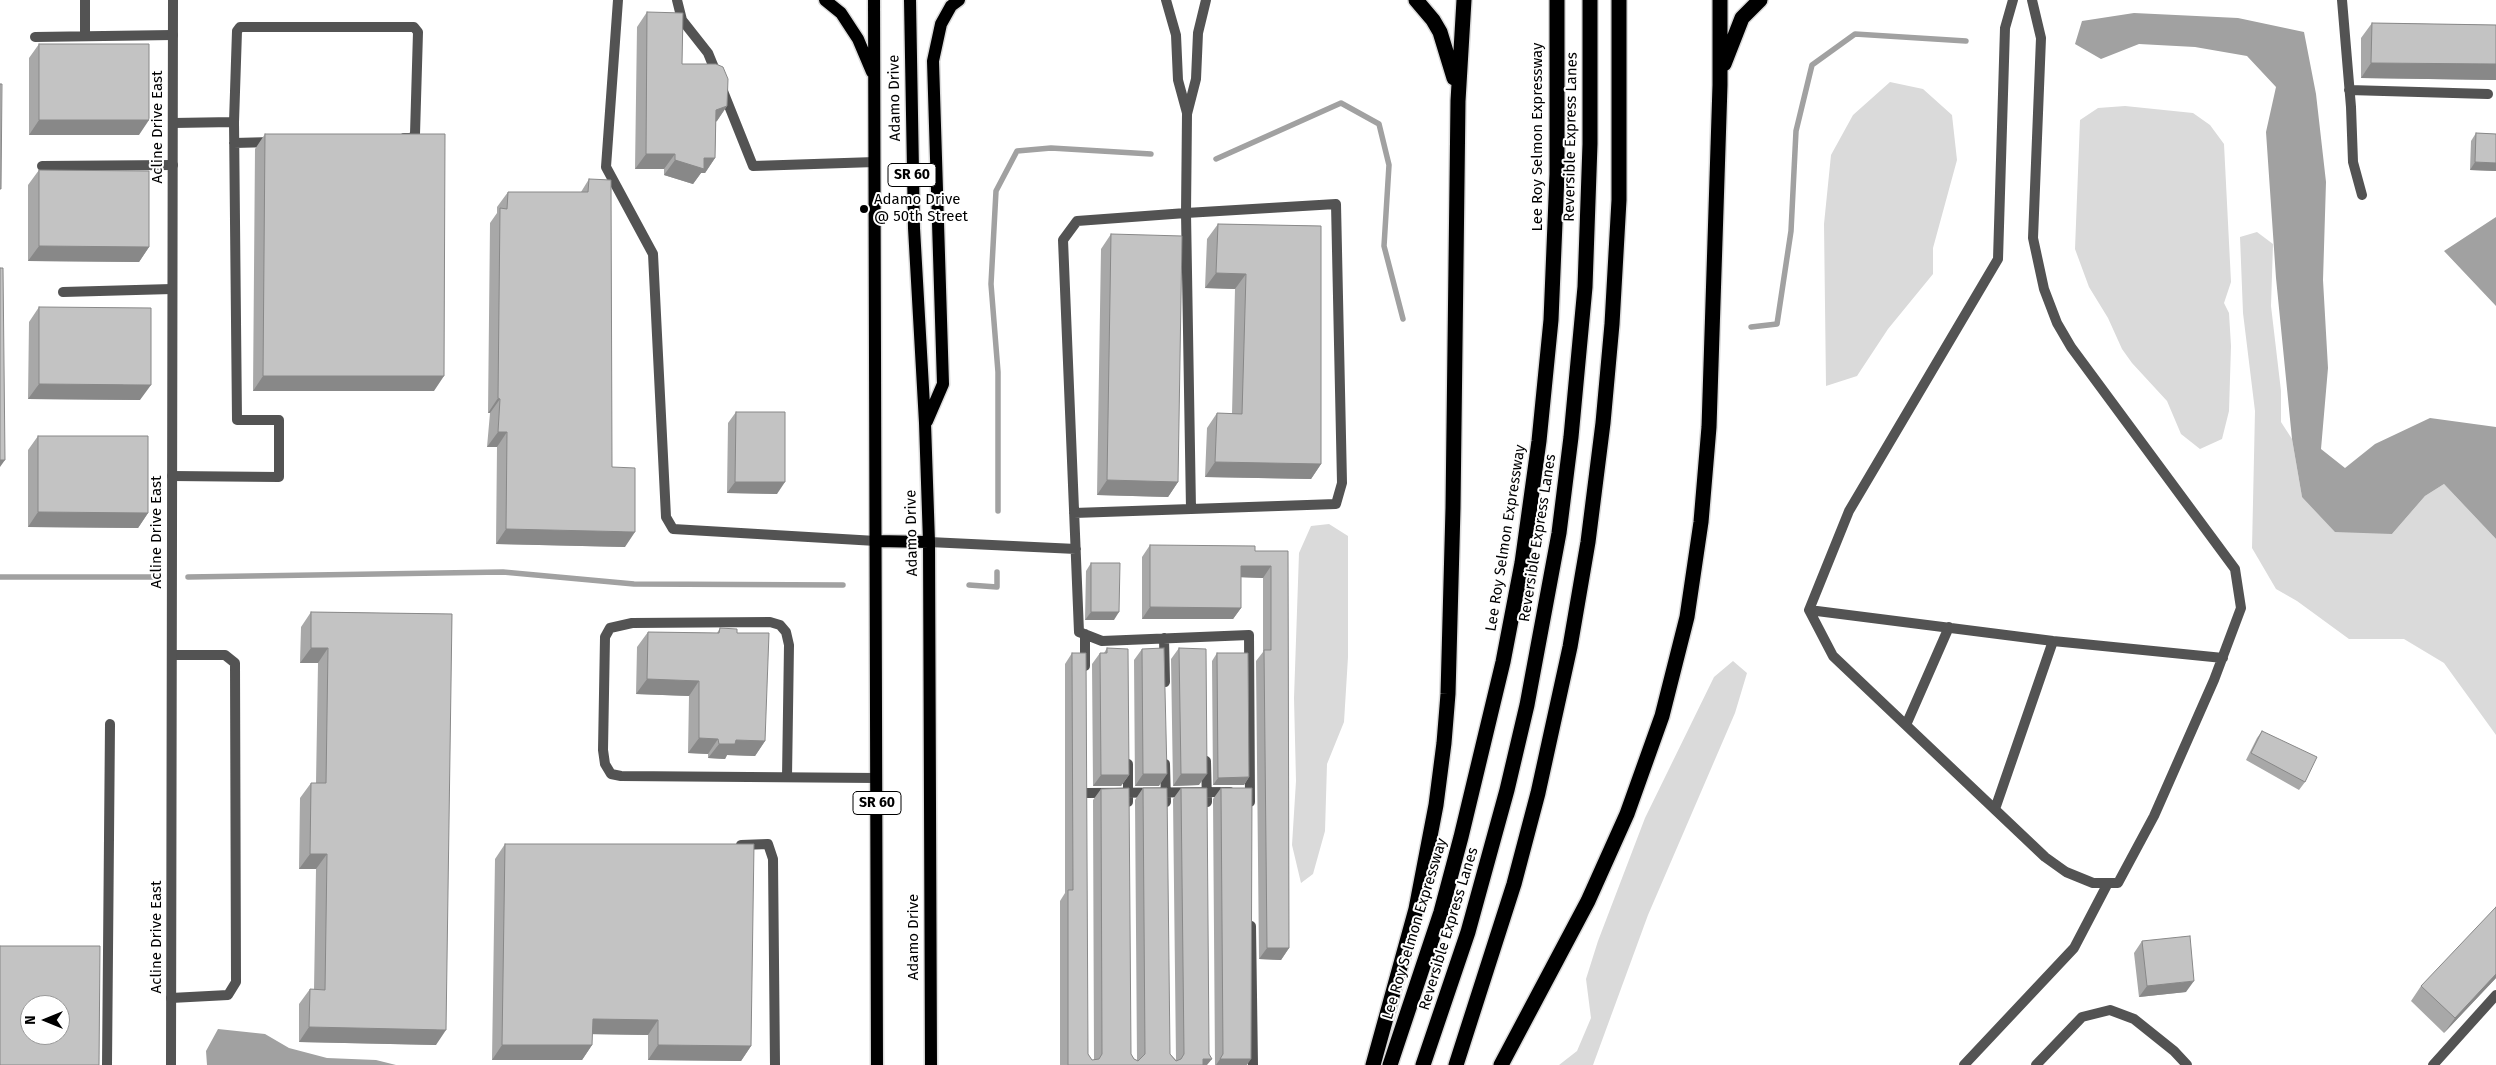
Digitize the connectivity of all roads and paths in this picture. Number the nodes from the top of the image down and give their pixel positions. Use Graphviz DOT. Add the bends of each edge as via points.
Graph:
graph roads {
  1 [pos="85,0"];
  2 [pos="173,0"];
  3 [pos="618,0"];
  4 [pos="677,0"];
  5 [pos="825,0"];
  6 [pos="874,0"];
  7 [pos="910,0"];
  8 [pos="959,0"];
  9 [pos="1166,0"];
  10 [pos="1206,0"];
  11 [pos="1416,0"];
  12 [pos="1464,0"];
  13 [pos="1556,0"];
  14 [pos="1590,0"];
  15 [pos="1619,0"];
  16 [pos="1720,0"];
  17 [pos="1760,0"];
  18 [pos="2013,0"];
  19 [pos="2032,0"];
  20 [pos="2342,0"];
  21 [pos="173,35"];
  22 [pos="85,36"];
  23 [pos="35,37"];
  24 [pos="874,78"];
  25 [pos="1720,85"];
  26 [pos="2349,90"];
  27 [pos="2488,94"];
  28 [pos="1458,101"];
  29 [pos="1187,114"];
  30 [pos="234,122"];
  31 [pos="173,123"];
  32 [pos="392,138"];
  33 [pos="283,141"];
  34 [pos="234,142"];
  35 [pos="874,162"];
  36 [pos="173,165"];
  37 [pos="42,166"];
  38 [pos="2362,195"];
  39 [pos="1186,213"];
  40 [pos="172,289"];
  41 [pos="62,292"];
  42 [pos="925,426"];
  43 [pos="172,476"];
  44 [pos="1191,509"];
  45 [pos="1074,513"];
  46 [pos="876,541"];
  47 [pos="929,542"];
  48 [pos="1076,549"];
  49 [pos="1809,610"];
  50 [pos="1949,626"];
  51 [pos="1085,634"];
  52 [pos="1164,638"];
  53 [pos="2053,641"];
  54 [pos="172,655"];
  55 [pos="2223,658"];
  56 [pos="1085,674"];
  57 [pos="1165,696"];
  58 [pos="110,724"];
  59 [pos="1906,725"];
  60 [pos="1206,753"];
  61 [pos="1165,754"];
  62 [pos="1128,755"];
  63 [pos="787,777"];
  64 [pos="877,778"];
  65 [pos="1207,792"];
  66 [pos="1250,792"];
  67 [pos="1086,793"];
  68 [pos="1128,793"];
  69 [pos="1166,793"];
  70 [pos="1995,809"];
  71 [pos="1128,812"];
  72 [pos="1166,812"];
  73 [pos="1207,812"];
  74 [pos="1250,812"];
  75 [pos="729,845"];
  76 [pos="2108,883"];
  77 [pos="1251,919"];
  78 [pos="2496,995"];
  79 [pos="172,998"];
  80 [pos="107,1065"];
  81 [pos="172,1065"];
  82 [pos="775,1065"];
  83 [pos="878,1065"];
  84 [pos="931,1065"];
  85 [pos="1253,1065"];
  86 [pos="1373,1065"];
  87 [pos="1390,1065"];
  88 [pos="1423,1065"];
  89 [pos="1456,1065"];
  90 [pos="1501,1065"];
  91 [pos="1964,1065"];
  92 [pos="2036,1065"];
  93 [pos="2187,1065"];
  94 [pos="2433,1065"];
  1 -- 22 [label="street"];
  2 -- 21 [label="street, Acline Drive East"];
  3 -- 46 [label="street" via="606,167 652,254 666,517 672,530"];
  4 -- 35 [label="street" via="682,20 708,53 753,166"];
  5 -- 24 [label="main road" via="841,13 858,39"];
  6 -- 24 [label="main road, Adamo Drive / SR 60"];
  7 -- 42 [label="main road, Adamo Drive / SR 60" via="914,228"];
  8 -- 42 [label="main road" via="951,6 941,24 933,61 943,384"];
  9 -- 29 [label="street" via="1176,36 1178,80"];
  10 -- 29 [label="street" via="1198,33 1196,79"];
  11 -- 28 [label="highway" via="1440,32 1452,65"];
  12 -- 28 [label="highway"];
  13 -- 87 [label="highway, Lee Roy Selmon Expressway" via="1557,174 1551,320 1540,441 1522,563 1501,672 1461,837 1438,921"];
  14 -- 88 [label="highway, Reversible Express Lanes" via="1590,144 1585,287 1558,533 1527,705 1505,800 1468,932"];
  15 -- 89 [label="highway" via="1619,200 1612,324 1604,423 1588,542 1538,793 1508,902"];
  16 -- 25 [label="highway"];
  17 -- 25 [label="highway" via="1750,7 1735,31"];
  18 -- 49 [label="street" via="2005,28 1998,259 1850,511"];
  19 -- 55 [label="street" via="2042,38 2033,238 2044,289 2057,323 2076,355 2235,569 2241,608"];
  20 -- 26 [label="street"];
  21 -- 22 [label="street"];
  21 -- 31 [label="street, Acline Drive East"];
  22 -- 23 [label="street"];
  24 -- 35 [label="main road, Adamo Drive / SR 60"];
  25 -- 90 [label="highway" via="1709,427 1702,522 1686,617 1662,716 1627,814 1588,901"];
  26 -- 27 [label="street"];
  26 -- 38 [label="street" via="2353,162"];
  28 -- 86 [label="highway" via="1453,498 1444,743 1416,909"];
  29 -- 39 [label="street"];
  30 -- 31 [label="street"];
  30 -- 32 [label="street" via="237,30 240,28 414,28 418,32 415,134 412,138"];
  30 -- 34 [label="street"];
  31 -- 36 [label="street, Acline Drive East"];
  33 -- 34 [label="street"];
  34 -- 43 [label="street" via="237,420 278,420 279,477"];
  35 -- 46 [label="main road, Adamo Drive / SR 60"];
  36 -- 37 [label="street"];
  36 -- 40 [label="street, Acline Drive East"];
  39 -- 44 [label="street"];
  39 -- 44 [label="street" via="1336,204 1342,483 1336,504"];
  39 -- 45 [label="street" via="1077,221 1063,240"];
  40 -- 41 [label="street"];
  40 -- 43 [label="street, Acline Drive East"];
  42 -- 47 [label="main road, Adamo Drive / SR 60"];
  43 -- 54 [label="street, Acline Drive East"];
  44 -- 45 [label="street"];
  45 -- 48 [label="street"];
  46 -- 47 [label="main road"];
  46 -- 64 [label="main road, Adamo Drive / SR 60"];
  47 -- 48 [label="street"];
  47 -- 84 [label="main road, Adamo Drive / SR 60"];
  48 -- 51 [label="street" via="1079,632"];
  49 -- 50 [label="street"];
  49 -- 59 [label="street" via="1833,656"];
  50 -- 53 [label="street"];
  50 -- 59 [label="street"];
  51 -- 52 [label="street" via="1127,645"];
  51 -- 56 [label="street"];
  52 -- 57 [label="street"];
  52 -- 66 [label="street" via="1205,642 1249,635"];
  53 -- 55 [label="street"];
  53 -- 70 [label="street"];
  54 -- 79 [label="street, Acline Drive East"];
  54 -- 79 [label="street" via="224,655 234,663 236,982 228,995"];
  55 -- 76 [label="street" via="2154,816 2118,883"];
  58 -- 80 [label="street"];
  59 -- 70 [label="street"];
  60 -- 65 [label="street"];
  61 -- 69 [label="street"];
  62 -- 68 [label="street"];
  63 -- 63 [label="street" via="611,774 605,764 603,750 605,636 610,628 632,623 770,622 780,625 786,632 789,645"];
  63 -- 64 [label="street"];
  64 -- 83 [label="main road, Adamo Drive / SR 60"];
  65 -- 66 [label="street"];
  65 -- 69 [label="street"];
  65 -- 73 [label="street"];
  66 -- 74 [label="street"];
  67 -- 68 [label="street"];
  68 -- 69 [label="street"];
  68 -- 71 [label="street"];
  69 -- 72 [label="street"];
  70 -- 76 [label="street" via="2045,858 2066,872 2093,883"];
  75 -- 82 [label="street" via="768,844 773,858"];
  76 -- 91 [label="street" via="2074,948"];
  77 -- 85 [label="street"];
  78 -- 94 [label="street"];
  79 -- 81 [label="street, Acline Drive East"];
  92 -- 93 [label="street" via="2082,1017 2110,1010 2134,1019"];
}
